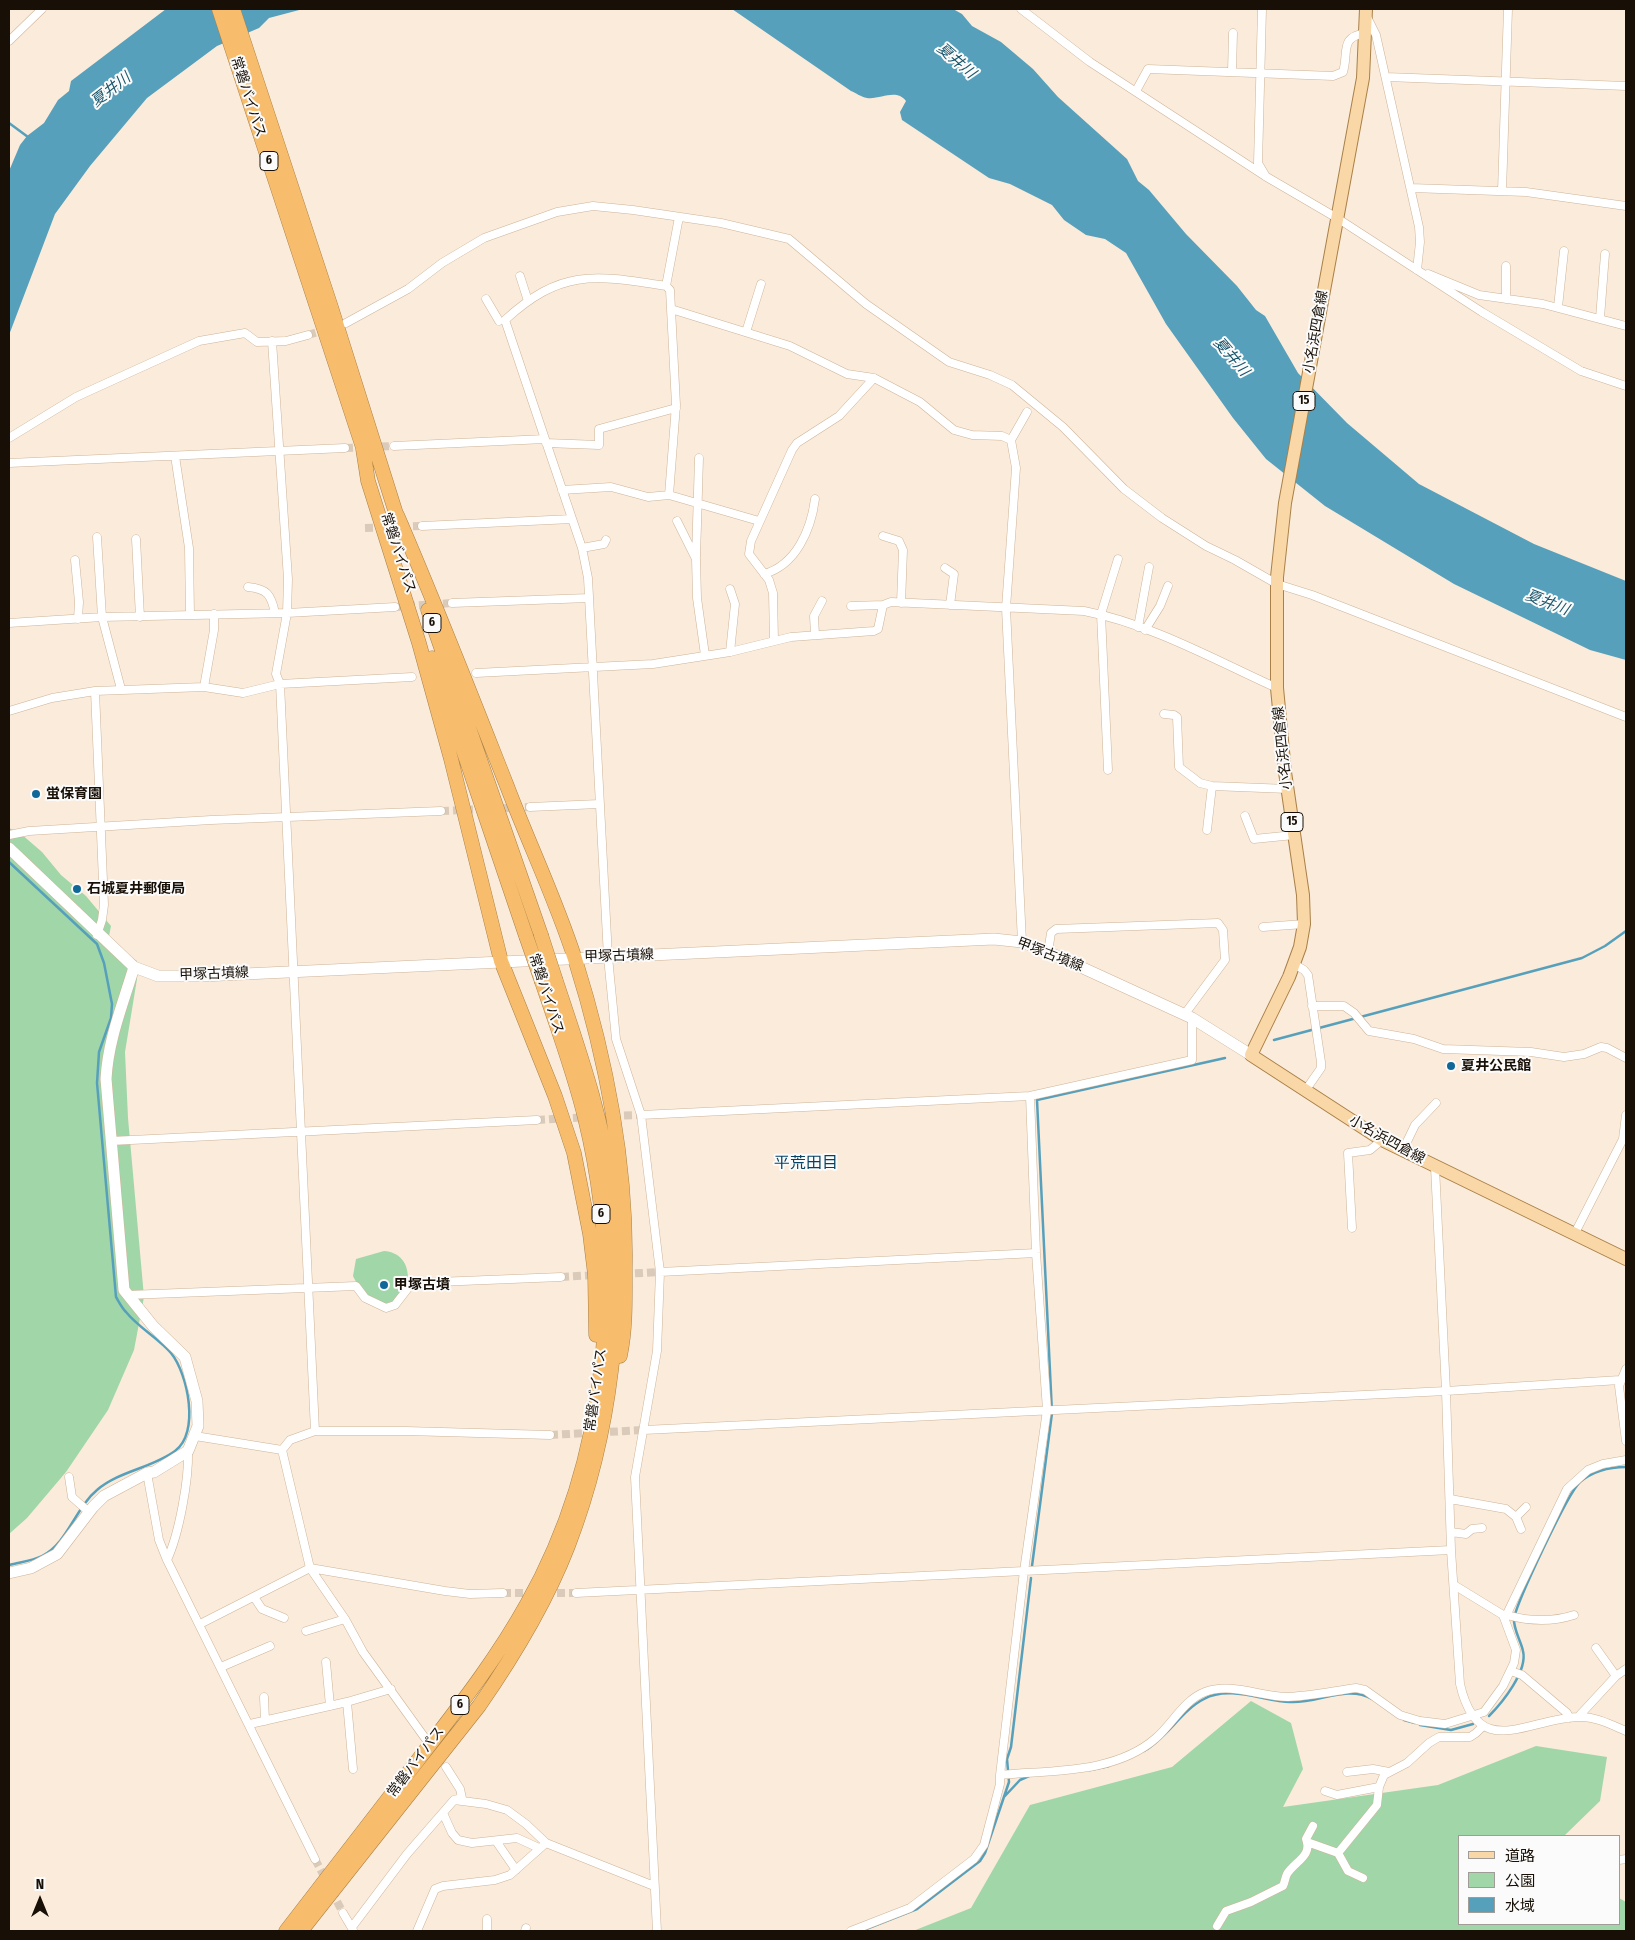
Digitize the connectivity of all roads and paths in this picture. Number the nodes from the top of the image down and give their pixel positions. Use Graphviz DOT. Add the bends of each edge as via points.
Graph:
graph roads {
  1 [pos="42,9"];
  2 [pos="219,9"];
  3 [pos="232,9"];
  4 [pos="1021,9"];
  5 [pos="1262,9"];
  6 [pos="1508,9"];
  7 [pos="1366,12"];
  8 [pos="1233,33"];
  9 [pos="1366,33"];
  10 [pos="9,41"];
  11 [pos="1232,72"];
  12 [pos="1260,73"];
  13 [pos="1386,78"];
  14 [pos="1506,82"];
  15 [pos="1626,86"];
  16 [pos="1136,91"];
  17 [pos="1265,176"];
  18 [pos="1410,188"];
  19 [pos="1502,191"];
  20 [pos="1626,206"];
  21 [pos="679,217"];
  22 [pos="1336,222"];
  23 [pos="1564,251"];
  24 [pos="1605,254"];
  25 [pos="1506,266"];
  26 [pos="1420,272"];
  27 [pos="520,276"];
  28 [pos="761,284"];
  29 [pos="666,286"];
  30 [pos="486,299"];
  31 [pos="1506,299"];
  32 [pos="528,301"];
  33 [pos="1558,307"];
  34 [pos="671,309"];
  35 [pos="325,310"];
  36 [pos="1600,318"];
  37 [pos="499,321"];
  38 [pos="346,324"];
  39 [pos="1626,326"];
  40 [pos="746,332"];
  41 [pos="308,335"];
  42 [pos="272,341"];
  43 [pos="874,378"];
  44 [pos="1626,386"];
  45 [pos="676,408"];
  46 [pos="1027,412"];
  47 [pos="9,438"];
  48 [pos="1011,440"];
  49 [pos="546,441"];
  50 [pos="394,446"];
  51 [pos="345,448"];
  52 [pos="363,449"];
  53 [pos="278,452"];
  54 [pos="175,456"];
  55 [pos="698,458"];
  56 [pos="9,463"];
  57 [pos="562,490"];
  58 [pos="669,495"];
  59 [pos="815,499"];
  60 [pos="697,504"];
  61 [pos="397,515"];
  62 [pos="572,519"];
  63 [pos="677,521"];
  64 [pos="759,521"];
  65 [pos="422,526"];
  66 [pos="883,536"];
  67 [pos="97,537"];
  68 [pos="136,540"];
  69 [pos="606,540"];
  70 [pos="582,548"];
  71 [pos="696,559"];
  72 [pos="1118,559"];
  73 [pos="75,560"];
  74 [pos="1149,567"];
  75 [pos="945,568"];
  76 [pos="764,574"];
  77 [pos="1277,581"];
  78 [pos="1168,586"];
  79 [pos="248,587"];
  80 [pos="730,590"];
  81 [pos="589,598"];
  82 [pos="822,601"];
  83 [pos="452,603"];
  84 [pos="901,603"];
  85 [pos="883,605"];
  86 [pos="950,605"];
  87 [pos="851,606"];
  88 [pos="395,607"];
  89 [pos="1006,608"];
  90 [pos="287,612"];
  91 [pos="275,613"];
  92 [pos="214,614"];
  93 [pos="1101,614"];
  94 [pos="190,615"];
  95 [pos="102,617"];
  96 [pos="140,618"];
  97 [pos="78,619"];
  98 [pos="9,623"];
  99 [pos="1141,629"];
  100 [pos="815,635"];
  101 [pos="774,640"];
  102 [pos="730,652"];
  103 [pos="706,655"];
  104 [pos="593,668"];
  105 [pos="476,673"];
  106 [pos="412,677"];
  107 [pos="280,684"];
  108 [pos="204,688"];
  109 [pos="1277,688"];
  110 [pos="121,689"];
  111 [pos="95,691"];
  112 [pos="9,711"];
  113 [pos="1164,714"];
  114 [pos="1626,718"];
  115 [pos="1108,770"];
  116 [pos="1212,786"];
  117 [pos="1288,789"];
  118 [pos="599,804"];
  119 [pos="530,808"];
  120 [pos="441,811"];
  121 [pos="1245,816"];
  122 [pos="287,819"];
  123 [pos="101,827"];
  124 [pos="1207,830"];
  125 [pos="9,835"];
  126 [pos="1294,835"];
  127 [pos="9,848"];
  128 [pos="1304,924"];
  129 [pos="1263,927"];
  130 [pos="98,935"];
  131 [pos="1022,942"];
  132 [pos="1048,952"];
  133 [pos="574,957"];
  134 [pos="608,957"];
  135 [pos="501,961"];
  136 [pos="1294,964"];
  137 [pos="134,967"];
  138 [pos="295,970"];
  139 [pos="549,981"];
  140 [pos="1312,1006"];
  141 [pos="1188,1017"];
  142 [pos="1251,1054"];
  143 [pos="1626,1058"];
  144 [pos="1305,1091"];
  145 [pos="1030,1096"];
  146 [pos="1436,1103"];
  147 [pos="641,1115"];
  148 [pos="1626,1115"];
  149 [pos="537,1120"];
  150 [pos="300,1130"];
  151 [pos="1382,1140"];
  152 [pos="111,1141"];
  153 [pos="1403,1150"];
  154 [pos="1435,1167"];
  155 [pos="1352,1228"];
  156 [pos="1575,1233"];
  157 [pos="1036,1253"];
  158 [pos="1626,1259"];
  159 [pos="660,1272"];
  160 [pos="561,1276"];
  161 [pos="310,1288"];
  162 [pos="128,1295"];
  163 [pos="1626,1368"];
  164 [pos="1620,1380"];
  165 [pos="1446,1391"];
  166 [pos="1050,1410"];
  167 [pos="644,1430"];
  168 [pos="316,1431"];
  169 [pos="550,1435"];
  170 [pos="196,1436"];
  171 [pos="1626,1440"];
  172 [pos="282,1450"];
  173 [pos="188,1451"];
  174 [pos="587,1453"];
  175 [pos="1626,1460"];
  176 [pos="148,1472"];
  177 [pos="69,1477"];
  178 [pos="587,1487"];
  179 [pos="1450,1500"];
  180 [pos="1526,1507"];
  181 [pos="84,1509"];
  182 [pos="1516,1517"];
  183 [pos="1482,1528"];
  184 [pos="1521,1529"];
  185 [pos="1451,1532"];
  186 [pos="1452,1550"];
  187 [pos="167,1560"];
  188 [pos="310,1568"];
  189 [pos="1024,1571"];
  190 [pos="9,1573"];
  191 [pos="1454,1585"];
  192 [pos="639,1590"];
  193 [pos="503,1593"];
  194 [pos="576,1593"];
  195 [pos="254,1596"];
  196 [pos="1574,1615"];
  197 [pos="1510,1617"];
  198 [pos="284,1618"];
  199 [pos="346,1618"];
  200 [pos="200,1624"];
  201 [pos="306,1631"];
  202 [pos="270,1646"];
  203 [pos="1596,1648"];
  204 [pos="326,1662"];
  205 [pos="221,1667"];
  206 [pos="1626,1669"];
  207 [pos="1517,1673"];
  208 [pos="1616,1676"];
  209 [pos="391,1689"];
  210 [pos="264,1697"];
  211 [pos="347,1702"];
  212 [pos="330,1706"];
  213 [pos="1473,1716"];
  214 [pos="1579,1716"];
  215 [pos="1569,1718"];
  216 [pos="265,1721"];
  217 [pos="250,1724"];
  218 [pos="1483,1726"];
  219 [pos="1626,1731"];
  220 [pos="425,1738"];
  221 [pos="446,1767"];
  222 [pos="353,1768"];
  223 [pos="1347,1772"];
  224 [pos="1390,1772"];
  225 [pos="1006,1774"];
  226 [pos="1379,1787"];
  227 [pos="1325,1791"];
  228 [pos="454,1800"];
  229 [pos="443,1813"];
  230 [pos="1313,1826"];
  231 [pos="496,1841"];
  232 [pos="1307,1842"];
  233 [pos="542,1845"];
  234 [pos="1338,1853"];
  235 [pos="315,1859"];
  236 [pos="516,1870"];
  237 [pos="1363,1878"];
  238 [pos="654,1886"];
  239 [pos="343,1913"];
  240 [pos="487,1918"];
  241 [pos="1217,1926"];
  242 [pos="353,1929"];
  243 [pos="286,1931"];
  244 [pos="302,1931"];
  245 [pos="417,1931"];
  246 [pos="487,1931"];
  247 [pos="657,1931"];
  248 [pos="851,1931"];
  1 -- 10 [label="street"];
  2 -- 35 [label="highway, 常磐バイパス / 6"];
  3 -- 35 [label="highway, 常磐バイパス / 6"];
  4 -- 16 [label="street" via="1090,62"];
  5 -- 12 [label="street"];
  6 -- 14 [label="street"];
  7 -- 9 [label="main road, 小名浜四倉線 / 15"];
  7 -- 13 [label="street" via="1376,35"];
  8 -- 11 [label="street"];
  9 -- 12 [label="street" via="1354,35 1349,40 1343,72 1334,76"];
  9 -- 22 [label="main road, 小名浜四倉線 / 15" via="1363,78"];
  11 -- 12 [label="street"];
  11 -- 16 [label="street" via="1148,69"];
  12 -- 17 [label="street" via="1258,163"];
  13 -- 14 [label="street"];
  13 -- 18 [label="street"];
  14 -- 15 [label="street"];
  14 -- 19 [label="street"];
  16 -- 17 [label="street"];
  17 -- 22 [label="street"];
  18 -- 19 [label="street"];
  18 -- 26 [label="street" via="1420,242"];
  19 -- 20 [label="street" via="1533,192"];
  21 -- 29 [label="street"];
  21 -- 38 [label="street" via="593,206 557,212 484,238 442,263 408,289"];
  21 -- 77 [label="street" via="721,222 789,239 866,304 949,362 1012,385 1063,427 1124,489 1162,518 1206,546"];
  22 -- 26 [label="street"];
  22 -- 77 [label="main road, 小名浜四倉線 / 15" via="1285,503"];
  23 -- 33 [label="street"];
  24 -- 36 [label="street"];
  25 -- 31 [label="street"];
  26 -- 31 [label="street" via="1470,293"];
  26 -- 44 [label="street" via="1580,371"];
  27 -- 32 [label="street"];
  28 -- 40 [label="street"];
  29 -- 32 [label="street" via="608,277 570,281 551,286"];
  29 -- 34 [label="street" via="670,290"];
  30 -- 37 [label="street"];
  31 -- 33 [label="street"];
  32 -- 49 [label="street" via="504,320"];
  33 -- 36 [label="street"];
  34 -- 40 [label="street"];
  34 -- 45 [label="street"];
  35 -- 52 [label="highway, 常磐バイパス / 6"];
  35 -- 61 [label="highway, 常磐バイパス / 6"];
  36 -- 39 [label="street"];
  40 -- 43 [label="street" via="790,346 847,374"];
  41 -- 42 [label="street"];
  42 -- 47 [label="street" via="257,342 246,333 199,341 76,398"];
  42 -- 53 [label="street"];
  43 -- 48 [label="street" via="920,402 954,430"];
  43 -- 64 [label="street" via="839,416 797,443"];
  45 -- 49 [label="street" via="600,429 599,446"];
  45 -- 58 [label="street"];
  46 -- 48 [label="street"];
  48 -- 89 [label="street" via="1016,468"];
  49 -- 50 [label="street"];
  49 -- 57 [label="street"];
  51 -- 53 [label="street"];
  52 -- 135 [label="highway" via="368,481 441,721"];
  52 -- 139 [label="highway, 常磐バイパス / 6, bridge" via="526,936"];
  53 -- 54 [label="street"];
  53 -- 90 [label="street" via="285,522"];
  54 -- 56 [label="street"];
  54 -- 94 [label="street" via="190,548"];
  55 -- 60 [label="street"];
  57 -- 58 [label="street" via="611,487 648,496"];
  57 -- 62 [label="street"];
  58 -- 60 [label="street"];
  59 -- 76 [label="street" via="811,522 794,554 775,571"];
  60 -- 64 [label="street"];
  60 -- 71 [label="street"];
  61 -- 133 [label="highway" via="481,717"];
  61 -- 139 [label="highway, 常磐バイパス / 6, bridge" via="541,935"];
  62 -- 65 [label="street"];
  62 -- 70 [label="street"];
  63 -- 71 [label="street"];
  64 -- 76 [label="street" via="749,554"];
  66 -- 84 [label="street" via="899,541 903,550"];
  67 -- 95 [label="street"];
  68 -- 96 [label="street"];
  69 -- 70 [label="street" via="604,544"];
  70 -- 81 [label="street"];
  71 -- 103 [label="street" via="697,598"];
  72 -- 93 [label="street"];
  73 -- 97 [label="street"];
  74 -- 99 [label="street"];
  75 -- 86 [label="street" via="954,574"];
  76 -- 101 [label="street" via="773,593"];
  77 -- 109 [label="main road, 小名浜四倉線 / 15"];
  77 -- 114 [label="street"];
  78 -- 99 [label="street" via="1160,606"];
  79 -- 91 [label="street" via="264,590"];
  80 -- 102 [label="street" via="735,604"];
  81 -- 83 [label="street"];
  81 -- 104 [label="street"];
  82 -- 100 [label="street" via="814,616"];
  84 -- 85 [label="street"];
  84 -- 86 [label="street"];
  85 -- 87 [label="street"];
  85 -- 100 [label="street" via="878,629 874,631"];
  86 -- 89 [label="street"];
  88 -- 90 [label="street"];
  89 -- 93 [label="street"];
  89 -- 131 [label="street"];
  90 -- 91 [label="street"];
  90 -- 107 [label="street" via="276,665"];
  91 -- 92 [label="street"];
  92 -- 94 [label="street"];
  92 -- 108 [label="street"];
  93 -- 99 [label="street"];
  93 -- 115 [label="street"];
  94 -- 96 [label="street"];
  95 -- 96 [label="street"];
  95 -- 97 [label="street"];
  95 -- 110 [label="street"];
  97 -- 98 [label="street"];
  99 -- 109 [label="street"];
  100 -- 101 [label="street"];
  101 -- 102 [label="street"];
  102 -- 103 [label="street"];
  103 -- 104 [label="street" via="653,664"];
  104 -- 105 [label="street"];
  104 -- 118 [label="street"];
  106 -- 107 [label="street"];
  107 -- 108 [label="street" via="242,693"];
  107 -- 122 [label="street"];
  108 -- 110 [label="street"];
  109 -- 117 [label="main road, 小名浜四倉線 / 15"];
  110 -- 111 [label="street"];
  111 -- 112 [label="street" via="52,698"];
  111 -- 123 [label="street"];
  113 -- 116 [label="street" via="1176,717 1179,767 1200,783"];
  116 -- 117 [label="street"];
  116 -- 124 [label="street"];
  117 -- 126 [label="main road, 小名浜四倉線 / 15"];
  118 -- 119 [label="street"];
  118 -- 134 [label="street"];
  120 -- 122 [label="street"];
  121 -- 126 [label="street" via="1254,839"];
  122 -- 123 [label="street"];
  122 -- 138 [label="street"];
  123 -- 125 [label="street"];
  123 -- 130 [label="street" via="104,905"];
  126 -- 128 [label="main road, 小名浜四倉線 / 15"];
  127 -- 130 [label="main road, 甲塚古墳線"];
  128 -- 129 [label="street"];
  128 -- 136 [label="main road, 小名浜四倉線 / 15"];
  130 -- 137 [label="main road, 甲塚古墳線"];
  131 -- 132 [label="main road, 甲塚古墳線"];
  131 -- 134 [label="main road, 甲塚古墳線" via="978,939"];
  132 -- 141 [label="main road, 甲塚古墳線"];
  132 -- 141 [label="street" via="1051,933 1056,929 1218,923 1223,930 1225,960"];
  133 -- 134 [label="main road, 甲塚古墳線"];
  133 -- 135 [label="main road, 甲塚古墳線"];
  133 -- 178 [label="highway" via="594,1024 610,1101 623,1188 626,1241 623,1338 602,1455"];
  134 -- 147 [label="street" via="616,1039"];
  135 -- 138 [label="main road, 甲塚古墳線"];
  135 -- 174 [label="highway" via="561,1112 586,1207 596,1305"];
  136 -- 140 [label="street" via="1308,975"];
  136 -- 142 [label="main road, 小名浜四倉線 / 15" via="1271,1018"];
  137 -- 138 [label="main road, 甲塚古墳線" via="158,976"];
  137 -- 152 [label="main road" via="107,1057"];
  138 -- 150 [label="street"];
  139 -- 174 [label="highway, 常磐バイパス / 6" via="584,1115 598,1187 603,1236 606,1316"];
  139 -- 178 [label="highway, 常磐バイパス / 6" via="580,1054 596,1114 611,1186 615,1235 611,1372 604,1420"];
  140 -- 143 [label="street" via="1344,1006 1369,1031 1414,1039 1443,1049 1564,1056 1584,1054 1601,1047"];
  140 -- 144 [label="street" via="1321,1068"];
  141 -- 142 [label="main road, 甲塚古墳線"];
  141 -- 145 [label="street" via="1192,1060"];
  142 -- 144 [label="main road, 小名浜四倉線"];
  144 -- 151 [label="main road, 小名浜四倉線"];
  145 -- 147 [label="street"];
  145 -- 157 [label="street"];
  146 -- 153 [label="street" via="1415,1125"];
  147 -- 159 [label="street"];
  148 -- 156 [label="street" via="1623,1139"];
  149 -- 150 [label="street"];
  150 -- 152 [label="street"];
  150 -- 161 [label="street"];
  151 -- 153 [label="main road, 小名浜四倉線"];
  151 -- 155 [label="street" via="1370,1150 1348,1153"];
  152 -- 162 [label="main road" via="121,1265 124,1290"];
  153 -- 154 [label="main road, 小名浜四倉線"];
  154 -- 156 [label="main road, 小名浜四倉線"];
  154 -- 165 [label="street"];
  156 -- 158 [label="main road, 小名浜四倉線"];
  157 -- 159 [label="street"];
  157 -- 166 [label="street"];
  159 -- 167 [label="street" via="657,1351"];
  160 -- 161 [label="street" via="412,1283 396,1304 386,1308 365,1298 356,1286"];
  161 -- 162 [label="street"];
  161 -- 168 [label="street"];
  162 -- 170 [label="main road" via="153,1326 185,1357 197,1400"];
  163 -- 164 [label="street"];
  164 -- 165 [label="street"];
  164 -- 171 [label="street"];
  165 -- 166 [label="street"];
  165 -- 179 [label="street"];
  166 -- 167 [label="street"];
  166 -- 189 [label="street"];
  167 -- 192 [label="street" via="634,1477"];
  168 -- 169 [label="street"];
  168 -- 172 [label="street" via="290,1440"];
  170 -- 172 [label="street"];
  170 -- 173 [label="main road"];
  172 -- 188 [label="street"];
  173 -- 176 [label="main road" via="154,1472"];
  173 -- 187 [label="street" via="173,1546"];
  174 -- 243 [label="highway, 常磐バイパス / 6" via="561,1537 528,1604 493,1659"];
  175 -- 197 [label="street" via="1588,1470 1566,1489"];
  176 -- 181 [label="main road"];
  176 -- 187 [label="street" via="159,1540"];
  177 -- 181 [label="street" via="70,1494"];
  178 -- 244 [label="highway, 常磐バイパス / 6" via="568,1546 540,1607 497,1679"];
  179 -- 182 [label="street" via="1496,1506"];
  179 -- 185 [label="street"];
  180 -- 182 [label="street"];
  181 -- 190 [label="main road" via="57,1554 31,1568"];
  182 -- 184 [label="street"];
  183 -- 185 [label="street" via="1472,1529 1466,1534"];
  185 -- 186 [label="street"];
  186 -- 189 [label="street"];
  186 -- 191 [label="street"];
  187 -- 200 [label="street"];
  188 -- 193 [label="street" via="445,1592"];
  188 -- 195 [label="street"];
  188 -- 199 [label="street"];
  189 -- 192 [label="street"];
  189 -- 225 [label="street"];
  191 -- 197 [label="street"];
  191 -- 213 [label="street" via="1460,1684 1464,1702"];
  192 -- 194 [label="street"];
  192 -- 238 [label="street"];
  195 -- 198 [label="street" via="262,1609"];
  195 -- 200 [label="street"];
  196 -- 197 [label="street" via="1553,1620"];
  197 -- 207 [label="street"];
  199 -- 201 [label="street"];
  199 -- 209 [label="street" via="364,1652"];
  200 -- 205 [label="street"];
  202 -- 205 [label="street"];
  203 -- 208 [label="street"];
  204 -- 212 [label="street"];
  205 -- 217 [label="street"];
  206 -- 208 [label="street"];
  207 -- 213 [label="street" via="1484,1712"];
  207 -- 215 [label="street"];
  208 -- 214 [label="street"];
  209 -- 211 [label="street"];
  209 -- 220 [label="street"];
  210 -- 216 [label="street"];
  211 -- 212 [label="street"];
  211 -- 222 [label="street"];
  212 -- 216 [label="street"];
  213 -- 218 [label="street"];
  213 -- 225 [label="street" via="1445,1724 1407,1718 1365,1690 1356,1688 1288,1697 1221,1688 1194,1697 1156,1738 1127,1756 1088,1767"];
  214 -- 215 [label="street"];
  214 -- 219 [label="street" via="1603,1721"];
  215 -- 218 [label="street" via="1503,1731"];
  216 -- 217 [label="street"];
  217 -- 235 [label="street"];
  218 -- 224 [label="street" via="1470,1737 1439,1738 1412,1760"];
  221 -- 228 [label="street" via="460,1789 462,1798"];
  223 -- 224 [label="street" via="1373,1769"];
  224 -- 226 [label="street" via="1384,1775"];
  225 -- 248 [label="street" via="1000,1784 984,1845 974,1859 915,1904"];
  226 -- 227 [label="street" via="1337,1795"];
  226 -- 234 [label="street" via="1377,1805"];
  228 -- 229 [label="street"];
  228 -- 233 [label="street" via="507,1810 526,1824"];
  229 -- 231 [label="street" via="458,1840 472,1843"];
  229 -- 242 [label="street" via="406,1854"];
  230 -- 232 [label="street" via="1307,1834"];
  231 -- 233 [label="street" via="516,1838"];
  231 -- 236 [label="street"];
  232 -- 234 [label="street"];
  232 -- 241 [label="street" via="1306,1851 1288,1873 1283,1886 1226,1911"];
  233 -- 236 [label="street"];
  233 -- 238 [label="street"];
  234 -- 237 [label="street" via="1348,1871"];
  236 -- 245 [label="street" via="496,1880 435,1889"];
  238 -- 247 [label="street"];
  239 -- 242 [label="street"];
  240 -- 246 [label="street"];
}
